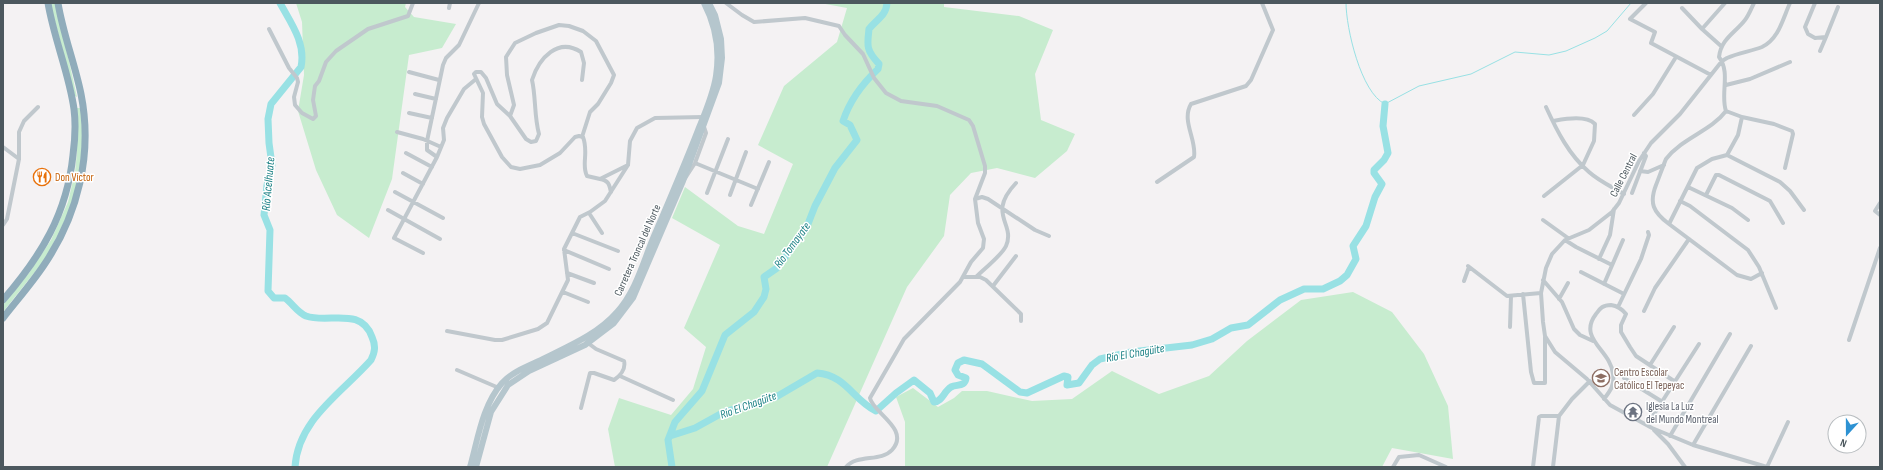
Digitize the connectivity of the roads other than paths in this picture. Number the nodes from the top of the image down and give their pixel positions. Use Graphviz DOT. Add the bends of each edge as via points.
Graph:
graph roads {
  1 [pos="48,3"];
  2 [pos="58,3"];
  3 [pos="413,3"];
  4 [pos="450,3"];
  5 [pos="479,3"];
  6 [pos="704,3"];
  7 [pos="709,3"];
  8 [pos="726,3"];
  9 [pos="1262,3"];
  10 [pos="1646,3"];
  11 [pos="1725,3"];
  12 [pos="1754,3"];
  13 [pos="1790,3"];
  14 [pos="1815,3"];
  15 [pos="1838,7"];
  16 [pos="449,8"];
  17 [pos="1682,8"];
  18 [pos="269,29"];
  19 [pos="1702,29"];
  20 [pos="1826,37"];
  21 [pos="1721,46"];
  22 [pos="1820,51"];
  23 [pos="1676,56"];
  24 [pos="1722,61"];
  25 [pos="1790,62"];
  26 [pos="409,72"];
  27 [pos="1711,75"];
  28 [pos="476,79"];
  29 [pos="439,80"];
  30 [pos="582,80"];
  31 [pos="1726,85"];
  32 [pos="81,93"];
  33 [pos="415,94"];
  34 [pos="72,97"];
  35 [pos="436,99"];
  36 [pos="38,107"];
  37 [pos="1546,107"];
  38 [pos="83,108"];
  39 [pos="74,110"];
  40 [pos="1726,111"];
  41 [pos="409,113"];
  42 [pos="1634,115"];
  43 [pos="510,116"];
  44 [pos="703,117"];
  45 [pos="1742,117"];
  46 [pos="432,118"];
  47 [pos="1553,120"];
  48 [pos="704,127"];
  49 [pos="397,132"];
  50 [pos="582,137"];
  51 [pos="728,139"];
  52 [pos="427,141"];
  53 [pos="3,147"];
  54 [pos="441,147"];
  55 [pos="746,152"];
  56 [pos="406,153"];
  57 [pos="1644,153"];
  58 [pos="1727,155"];
  59 [pos="438,157"];
  60 [pos="19,159"];
  61 [pos="768,162"];
  62 [pos="695,163"];
  63 [pos="628,165"];
  64 [pos="1583,165"];
  65 [pos="1664,165"];
  66 [pos="432,167"];
  67 [pos="1785,168"];
  68 [pos="715,171"];
  69 [pos="1640,171"];
  70 [pos="404,173"];
  71 [pos="600,179"];
  72 [pos="736,179"];
  73 [pos="683,181"];
  74 [pos="1158,182"];
  75 [pos="1016,183"];
  76 [pos="423,184"];
  77 [pos="1688,187"];
  78 [pos="758,189"];
  79 [pos="395,192"];
  80 [pos="611,192"];
  81 [pos="707,193"];
  82 [pos="1632,193"];
  83 [pos="1624,194"];
  84 [pos="730,195"];
  85 [pos="1706,195"];
  86 [pos="1544,196"];
  87 [pos="975,199"];
  88 [pos="1680,201"];
  89 [pos="412,202"];
  90 [pos="1880,203"];
  91 [pos="751,205"];
  92 [pos="1001,208"];
  93 [pos="1614,209"];
  94 [pos="388,210"];
  95 [pos="1804,210"];
  96 [pos="589,213"];
  97 [pos="1880,215"];
  98 [pos="443,218"];
  99 [pos="404,219"];
  100 [pos="1543,220"];
  101 [pos="1748,220"];
  102 [pos="1784,223"];
  103 [pos="1669,224"];
  104 [pos="3,225"];
  105 [pos="1648,232"];
  106 [pos="572,233"];
  107 [pos="602,234"];
  108 [pos="1049,236"];
  109 [pos="440,239"];
  110 [pos="1566,239"];
  111 [pos="1689,239"];
  112 [pos="1624,240"];
  113 [pos="1880,248"];
  114 [pos="564,250"];
  115 [pos="618,251"];
  116 [pos="423,253"];
  117 [pos="1016,256"];
  118 [pos="1599,259"];
  119 [pos="1612,265"];
  120 [pos="609,269"];
  121 [pos="1581,272"];
  122 [pos="568,273"];
  123 [pos="1762,273"];
  124 [pos="963,277"];
  125 [pos="976,277"];
  126 [pos="1543,280"];
  127 [pos="1464,281"];
  128 [pos="1568,283"];
  129 [pos="594,284"];
  130 [pos="1604,284"];
  131 [pos="993,286"];
  132 [pos="563,292"];
  133 [pos="1541,293"];
  134 [pos="1523,294"];
  135 [pos="1624,294"];
  136 [pos="1511,296"];
  137 [pos="1559,299"];
  138 [pos="3,300"];
  139 [pos="588,302"];
  140 [pos="1618,307"];
  141 [pos="1776,308"];
  142 [pos="1644,311"];
  143 [pos="3,318"];
  144 [pos="1021,322"];
  145 [pos="1510,327"];
  146 [pos="1674,327"];
  147 [pos="447,331"];
  148 [pos="1730,334"];
  149 [pos="1545,336"];
  150 [pos="1849,340"];
  151 [pos="1593,341"];
  152 [pos="585,342"];
  153 [pos="1699,344"];
  154 [pos="1751,346"];
  155 [pos="544,361"];
  156 [pos="1650,365"];
  157 [pos="457,370"];
  158 [pos="620,376"];
  159 [pos="1624,378"];
  160 [pos="1590,381"];
  161 [pos="1674,381"];
  162 [pos="499,388"];
  163 [pos="1604,399"];
  164 [pos="673,400"];
  165 [pos="1662,401"];
  166 [pos="581,408"];
  167 [pos="1559,416"];
  168 [pos="1788,422"];
  169 [pos="1647,425"];
  170 [pos="1652,428"];
  171 [pos="1670,436"];
  172 [pos="1693,445"];
  173 [pos="470,467"];
  174 [pos="476,467"];
  175 [pos="846,467"];
  176 [pos="1393,467"];
  177 [pos="1446,467"];
  178 [pos="1533,467"];
  179 [pos="1553,467"];
  180 [pos="1685,467"];
  181 [pos="1767,467"];
  1 -- 34 [label="highway"];
  2 -- 32 [label="highway"];
  3 -- 18 [label="street" via="408,16 368,29 336,50 326,62 315,86 313,100 316,116 313,119 302,113 295,105 297,78"];
  4 -- 16 [label="street"];
  5 -- 29 [label="street" via="460,45 446,58"];
  6 -- 44 [label="main road, Carretera Troncal del Norte" via="715,31 718,56 715,81"];
  7 -- 48 [label="main road, Carretera Troncal del Norte" via="718,24 722,58 720,83"];
  8 -- 87 [label="street" via="754,22 805,18 837,25 862,54 874,78 886,93 898,100 937,106 966,118 971,123 986,171"];
  9 -- 74 [label="street" via="1272,30 1251,80 1246,86 1190,104 1188,116 1194,157"];
  10 -- 23 [label="street" via="1630,18 1655,32 1651,43"];
  11 -- 19 [label="street"];
  12 -- 21 [label="street" via="1745,20"];
  13 -- 24 [label="street" via="1778,31 1768,43"];
  14 -- 20 [label="street" via="1806,31 1811,37"];
  15 -- 20 [label="street"];
  17 -- 19 [label="street"];
  19 -- 21 [label="street"];
  20 -- 22 [label="street"];
  21 -- 24 [label="street" via="1719,57"];
  23 -- 27 [label="street"];
  23 -- 42 [label="street" via="1653,94"];
  24 -- 27 [label="street, Calle Central"];
  24 -- 31 [label="street"];
  25 -- 31 [label="street" via="1750,79"];
  26 -- 29 [label="street"];
  27 -- 57 [label="street, Calle Central"];
  28 -- 43 [label="street" via="474,74 481,72 497,104"];
  28 -- 50 [label="street" via="483,93 484,124 502,157 511,167 520,169 540,165 560,153 574,137"];
  28 -- 54 [label="street" via="464,89 447,118"];
  29 -- 35 [label="street"];
  30 -- 43 [label="street" via="584,62 581,52 570,48 549,52 538,66 532,80 539,134 536,141 526,140"];
  31 -- 40 [label="street"];
  32 -- 34 [label="highway" via="77,100"];
  32 -- 38 [label="highway"];
  33 -- 35 [label="street"];
  34 -- 39 [label="highway"];
  35 -- 46 [label="street"];
  36 -- 60 [label="street" via="24,121 19,132"];
  37 -- 47 [label="street"];
  38 -- 39 [label="highway" via="78,105"];
  38 -- 143 [label="highway" via="85,159 69,218 44,266"];
  39 -- 138 [label="highway" via="73,161 59,215 39,255"];
  40 -- 45 [label="street"];
  40 -- 65 [label="street" via="1720,119 1670,154"];
  41 -- 46 [label="street"];
  43 -- 50 [label="street" via="514,105 507,75 506,57 510,50 515,43 536,33 559,25 569,26 583,31 596,42 614,75 601,99 590,112"];
  44 -- 63 [label="street" via="655,118 644,123 637,128 630,141"];
  44 -- 152 [label="main road, Carretera Troncal del Norte" via="629,296 614,316"];
  45 -- 58 [label="street" via="1738,136"];
  45 -- 67 [label="street" via="1792,131"];
  46 -- 52 [label="street"];
  47 -- 64 [label="street" via="1562,140"];
  47 -- 64 [label="street" via="1570,118 1588,120 1595,124 1594,141"];
  48 -- 62 [label="street" via="706,133"];
  48 -- 73 [label="main road, Carretera Troncal del Norte"];
  49 -- 52 [label="street"];
  50 -- 71 [label="street" via="587,154 584,171 586,176"];
  51 -- 68 [label="street"];
  52 -- 54 [label="street"];
  52 -- 59 [label="street" via="427,150"];
  53 -- 60 [label="street"];
  54 -- 59 [label="street"];
  55 -- 72 [label="street"];
  56 -- 66 [label="street"];
  57 -- 69 [label="street" via="1646,156"];
  57 -- 83 [label="street, Calle Central"];
  58 -- 77 [label="street" via="1712,159 1697,168"];
  58 -- 95 [label="street" via="1780,182"];
  59 -- 66 [label="street"];
  60 -- 104 [label="street" via="7,220"];
  61 -- 78 [label="street"];
  62 -- 68 [label="street"];
  62 -- 73 [label="street"];
  63 -- 71 [label="street"];
  63 -- 80 [label="street"];
  64 -- 83 [label="street" via="1596,178"];
  64 -- 86 [label="street"];
  65 -- 69 [label="street" via="1648,172"];
  65 -- 103 [label="street" via="1653,193 1653,206 1659,217"];
  66 -- 76 [label="street"];
  68 -- 72 [label="street"];
  68 -- 81 [label="street"];
  69 -- 82 [label="street"];
  70 -- 76 [label="street"];
  71 -- 80 [label="street" via="607,180"];
  72 -- 78 [label="street"];
  72 -- 84 [label="street"];
  73 -- 152 [label="main road, Carretera Troncal del Norte" via="633,298 614,323"];
  75 -- 92 [label="street" via="1005,197"];
  76 -- 89 [label="street"];
  77 -- 85 [label="street"];
  77 -- 88 [label="street"];
  78 -- 91 [label="street"];
  79 -- 89 [label="street"];
  80 -- 96 [label="street" via="605,201"];
  83 -- 93 [label="street, Calle Central"];
  85 -- 101 [label="street" via="1732,208"];
  85 -- 102 [label="street" via="1716,175 1719,175 1770,201"];
  87 -- 92 [label="street" via="982,197"];
  87 -- 124 [label="street" via="984,242 983,248"];
  88 -- 103 [label="street"];
  88 -- 123 [label="street" via="1748,250"];
  89 -- 98 [label="street"];
  89 -- 99 [label="street"];
  90 -- 97 [label="street" via="1875,211"];
  92 -- 108 [label="street"];
  92 -- 125 [label="street" via="1008,234 1007,245"];
  93 -- 110 [label="street, Calle Central" via="1589,230"];
  93 -- 118 [label="street" via="1610,235"];
  94 -- 99 [label="street"];
  96 -- 106 [label="street" via="580,217"];
  96 -- 107 [label="street"];
  99 -- 109 [label="street"];
  99 -- 116 [label="street" via="394,238"];
  100 -- 110 [label="street"];
  103 -- 111 [label="street"];
  105 -- 135 [label="street" via="1641,259"];
  106 -- 114 [label="street"];
  106 -- 115 [label="street"];
  110 -- 118 [label="street"];
  110 -- 126 [label="street, Calle Central" via="1552,254"];
  111 -- 123 [label="street" via="1737,275 1751,279"];
  111 -- 142 [label="street" via="1655,288"];
  112 -- 119 [label="street"];
  113 -- 150 [label="street"];
  114 -- 120 [label="street"];
  114 -- 122 [label="street"];
  117 -- 131 [label="street"];
  118 -- 119 [label="street"];
  119 -- 130 [label="street"];
  121 -- 130 [label="street"];
  122 -- 129 [label="street"];
  122 -- 132 [label="street"];
  123 -- 141 [label="street"];
  124 -- 125 [label="street"];
  124 -- 175 [label="street" via="904,339 870,398 894,429 894,447 886,454 851,462"];
  125 -- 131 [label="street"];
  126 -- 133 [label="street, Calle Central"];
  126 -- 137 [label="street"];
  127 -- 136 [label="street" via="1469,267 1504,294"];
  128 -- 137 [label="street"];
  130 -- 135 [label="street"];
  131 -- 144 [label="street" via="1021,314"];
  132 -- 139 [label="street"];
  132 -- 147 [label="street" via="548,323 538,329 502,340"];
  133 -- 134 [label="street"];
  133 -- 149 [label="street, Calle Central"];
  134 -- 136 [label="street"];
  134 -- 149 [label="street" via="1534,384 1545,383"];
  135 -- 140 [label="street"];
  136 -- 145 [label="street"];
  137 -- 151 [label="street" via="1574,329"];
  140 -- 151 [label="street" via="1606,305 1600,308 1592,325"];
  140 -- 156 [label="street" via="1626,314 1621,332 1636,356"];
  146 -- 156 [label="street"];
  148 -- 171 [label="street"];
  149 -- 160 [label="street, Calle Central" via="1555,352"];
  151 -- 163 [label="street" via="1609,360 1613,372 1614,382"];
  152 -- 155 [label="main road, Carretera Troncal del Norte"];
  152 -- 158 [label="street" via="624,361"];
  153 -- 161 [label="street"];
  154 -- 172 [label="street"];
  155 -- 162 [label="main road, Carretera Troncal del Norte" via="517,372"];
  155 -- 174 [label="main road, Carretera Troncal del Norte" via="508,385 500,396 489,418"];
  156 -- 161 [label="street"];
  157 -- 162 [label="street"];
  158 -- 164 [label="street"];
  158 -- 166 [label="street" via="614,380 590,373"];
  159 -- 165 [label="street"];
  160 -- 163 [label="street, Calle Central"];
  160 -- 167 [label="street"];
  161 -- 165 [label="street"];
  162 -- 173 [label="main road, Carretera Troncal del Norte" via="482,419"];
  163 -- 169 [label="street, Calle Central" via="1616,409"];
  165 -- 169 [label="street"];
  167 -- 178 [label="street" via="1539,417"];
  167 -- 179 [label="street"];
  168 -- 181 [label="street"];
  169 -- 170 [label="street, Calle Central"];
  170 -- 171 [label="street, Calle Central"];
  170 -- 180 [label="street"];
  171 -- 172 [label="street, Calle Central"];
  172 -- 181 [label="street, Calle Central"];
  176 -- 177 [label="street" via="1399,457 1419,455"];
}
